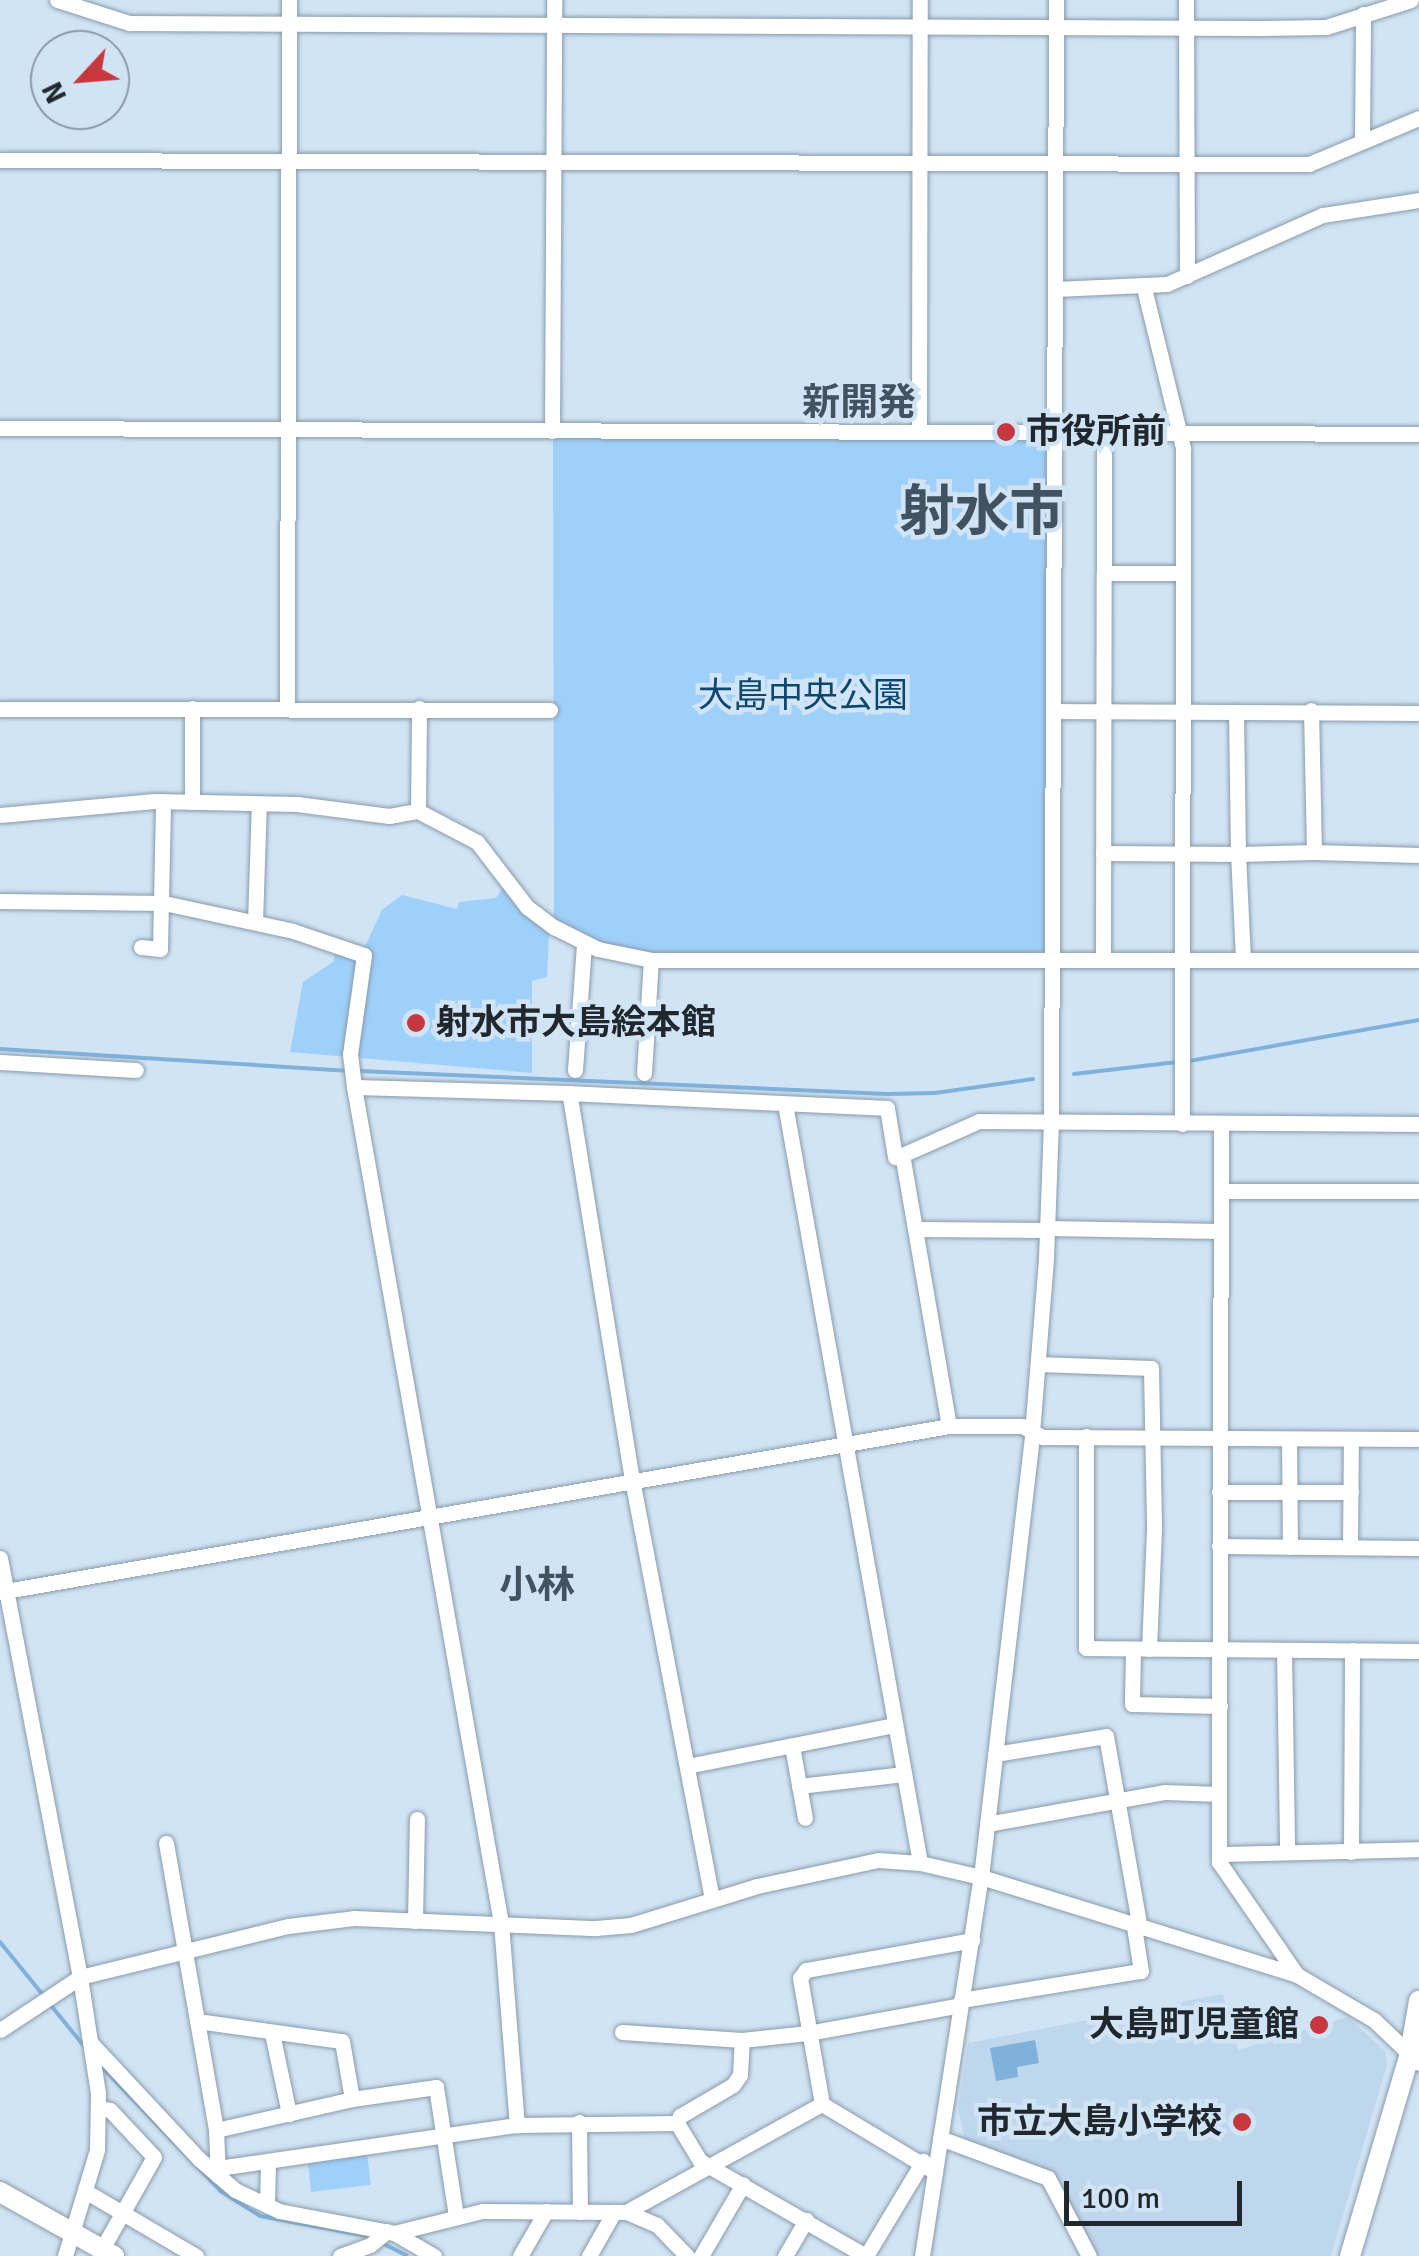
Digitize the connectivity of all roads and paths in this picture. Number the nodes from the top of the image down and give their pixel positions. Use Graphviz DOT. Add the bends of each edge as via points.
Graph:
graph roads {
  1 [pos="56,0"];
  2 [pos="289,0"];
  3 [pos="554,0"];
  4 [pos="920,0"];
  5 [pos="1056,0"];
  6 [pos="1186,0"];
  7 [pos="1411,0"];
  8 [pos="1362,14"];
  9 [pos="289,24"];
  10 [pos="554,26"];
  11 [pos="920,26"];
  12 [pos="1056,26"];
  13 [pos="1186,28"];
  14 [pos="1419,118"];
  15 [pos="1362,140"];
  16 [pos="0,160"];
  17 [pos="289,161"];
  18 [pos="553,162"];
  19 [pos="919,163"];
  20 [pos="1056,163"];
  21 [pos="1188,165"];
  22 [pos="1419,200"];
  23 [pos="1186,276"];
  24 [pos="1144,288"];
  25 [pos="1055,289"];
  26 [pos="0,428"];
  27 [pos="919,430"];
  28 [pos="289,431"];
  29 [pos="552,431"];
  30 [pos="1056,432"];
  31 [pos="1104,433"];
  32 [pos="1180,433"];
  33 [pos="1419,434"];
  34 [pos="1104,572"];
  35 [pos="1183,573"];
  36 [pos="192,708"];
  37 [pos="287,708"];
  38 [pos="419,708"];
  39 [pos="0,709"];
  40 [pos="550,710"];
  41 [pos="1311,710"];
  42 [pos="1054,711"];
  43 [pos="1103,711"];
  44 [pos="1184,712"];
  45 [pos="1236,712"];
  46 [pos="1419,712"];
  47 [pos="163,801"];
  48 [pos="192,802"];
  49 [pos="259,804"];
  50 [pos="418,812"];
  51 [pos="0,815"];
  52 [pos="1183,852"];
  53 [pos="1314,852"];
  54 [pos="1103,854"];
  55 [pos="1238,854"];
  56 [pos="1419,855"];
  57 [pos="0,901"];
  58 [pos="164,903"];
  59 [pos="256,922"];
  60 [pos="584,942"];
  61 [pos="141,947"];
  62 [pos="1103,959"];
  63 [pos="1184,959"];
  64 [pos="1243,959"];
  65 [pos="651,960"];
  66 [pos="1052,960"];
  67 [pos="1419,960"];
  68 [pos="0,1062"];
  69 [pos="136,1070"];
  70 [pos="575,1070"];
  71 [pos="644,1073"];
  72 [pos="354,1086"];
  73 [pos="569,1093"];
  74 [pos="785,1104"];
  75 [pos="1052,1122"];
  76 [pos="1182,1124"];
  77 [pos="1221,1124"];
  78 [pos="1419,1124"];
  79 [pos="894,1157"];
  80 [pos="1221,1191"];
  81 [pos="1419,1191"];
  82 [pos="916,1229"];
  83 [pos="1048,1229"];
  84 [pos="1220,1231"];
  85 [pos="1038,1364"];
  86 [pos="950,1426"];
  87 [pos="1032,1433"];
  88 [pos="1086,1436"];
  89 [pos="1152,1437"];
  90 [pos="1219,1438"];
  91 [pos="1352,1439"];
  92 [pos="1419,1439"];
  93 [pos="1290,1440"];
  94 [pos="846,1442"];
  95 [pos="632,1480"];
  96 [pos="1219,1492"];
  97 [pos="1290,1492"];
  98 [pos="1351,1492"];
  99 [pos="429,1514"];
  100 [pos="1219,1546"];
  101 [pos="1290,1547"];
  102 [pos="1350,1547"];
  103 [pos="1419,1548"];
  104 [pos="0,1558"];
  105 [pos="4,1591"];
  106 [pos="1141,1650"];
  107 [pos="1219,1650"];
  108 [pos="1284,1650"];
  109 [pos="1352,1650"];
  110 [pos="1419,1651"];
  111 [pos="1220,1706"];
  112 [pos="896,1725"];
  113 [pos="792,1746"];
  114 [pos="995,1754"];
  115 [pos="687,1766"];
  116 [pos="904,1774"];
  117 [pos="799,1786"];
  118 [pos="1220,1794"];
  119 [pos="1118,1801"];
  120 [pos="418,1818"];
  121 [pos="804,1818"];
  122 [pos="987,1824"];
  123 [pos="166,1843"];
  124 [pos="1419,1849"];
  125 [pos="1287,1852"];
  126 [pos="1352,1852"];
  127 [pos="1220,1854"];
  128 [pos="920,1863"];
  129 [pos="981,1877"];
  130 [pos="712,1899"];
  131 [pos="415,1921"];
  132 [pos="501,1923"];
  133 [pos="1137,1928"];
  134 [pos="972,1940"];
  135 [pos="184,1950"];
  136 [pos="1298,1975"];
  137 [pos="80,1977"];
  138 [pos="1419,2001"];
  139 [pos="960,2002"];
  140 [pos="197,2021"];
  141 [pos="0,2030"];
  142 [pos="622,2032"];
  143 [pos="272,2033"];
  144 [pos="808,2033"];
  145 [pos="742,2040"];
  146 [pos="90,2042"];
  147 [pos="1415,2058"];
  148 [pos="352,2099"];
  149 [pos="822,2104"];
  150 [pos="98,2108"];
  151 [pos="289,2114"];
  152 [pos="579,2122"];
  153 [pos="517,2124"];
  154 [pos="677,2124"];
  155 [pos="216,2130"];
  156 [pos="444,2134"];
  157 [pos="940,2138"];
  158 [pos="268,2164"];
  159 [pos="710,2166"];
  160 [pos="929,2166"];
  161 [pos="218,2172"];
  162 [pos="743,2184"];
  163 [pos="0,2192"];
  164 [pos="85,2192"];
  165 [pos="267,2205"];
  166 [pos="546,2211"];
  167 [pos="580,2212"];
  168 [pos="620,2212"];
  169 [pos="122,2213"];
  170 [pos="456,2216"];
  171 [pos="806,2220"];
  172 [pos="72,2232"];
  173 [pos="391,2232"];
  174 [pos="108,2253"];
  175 [pos="677,2253"];
  176 [pos="65,2256"];
  177 [pos="196,2256"];
  178 [pos="340,2256"];
  179 [pos="434,2256"];
  180 [pos="520,2256"];
  181 [pos="589,2256"];
  182 [pos="701,2256"];
  183 [pos="785,2256"];
  184 [pos="866,2256"];
  185 [pos="922,2256"];
  186 [pos="1088,2256"];
  187 [pos="1350,2256"];
  1 -- 9 [label="street" via="129,23"];
  2 -- 9 [label="street"];
  3 -- 10 [label="street"];
  4 -- 11 [label="street"];
  5 -- 12 [label="street"];
  6 -- 13 [label="street"];
  7 -- 8 [label="street"];
  8 -- 13 [label="street" via="1326,27"];
  8 -- 15 [label="street"];
  9 -- 10 [label="street"];
  9 -- 17 [label="street"];
  10 -- 11 [label="street"];
  10 -- 18 [label="street"];
  11 -- 12 [label="street"];
  11 -- 19 [label="street"];
  12 -- 13 [label="street"];
  12 -- 20 [label="street"];
  13 -- 21 [label="street"];
  14 -- 15 [label="street"];
  15 -- 21 [label="street" via="1309,164"];
  16 -- 17 [label="street"];
  17 -- 18 [label="street"];
  17 -- 28 [label="street"];
  18 -- 19 [label="street"];
  18 -- 29 [label="street"];
  19 -- 20 [label="street"];
  19 -- 27 [label="street"];
  20 -- 21 [label="street"];
  20 -- 25 [label="street"];
  21 -- 23 [label="street"];
  22 -- 23 [label="street" via="1324,215"];
  23 -- 24 [label="street"];
  24 -- 25 [label="street"];
  24 -- 32 [label="street"];
  25 -- 30 [label="street"];
  26 -- 28 [label="street"];
  27 -- 29 [label="street"];
  27 -- 30 [label="street"];
  28 -- 29 [label="street"];
  28 -- 37 [label="street"];
  30 -- 31 [label="street"];
  30 -- 42 [label="street"];
  31 -- 32 [label="street"];
  31 -- 34 [label="street"];
  32 -- 33 [label="street"];
  32 -- 35 [label="street"];
  34 -- 35 [label="street"];
  34 -- 43 [label="street"];
  35 -- 44 [label="street"];
  36 -- 37 [label="street"];
  36 -- 39 [label="street"];
  36 -- 48 [label="street"];
  37 -- 38 [label="street"];
  38 -- 40 [label="street"];
  38 -- 50 [label="street"];
  41 -- 45 [label="street"];
  41 -- 46 [label="street"];
  41 -- 53 [label="street"];
  42 -- 43 [label="street"];
  42 -- 66 [label="street"];
  43 -- 44 [label="street"];
  43 -- 54 [label="street"];
  44 -- 45 [label="street"];
  44 -- 52 [label="street"];
  45 -- 55 [label="street"];
  47 -- 48 [label="street"];
  47 -- 51 [label="street"];
  47 -- 58 [label="street"];
  48 -- 49 [label="street"];
  49 -- 50 [label="street" via="389,816"];
  49 -- 59 [label="street"];
  50 -- 60 [label="street" via="477,842 527,907"];
  52 -- 54 [label="street"];
  52 -- 55 [label="street"];
  52 -- 63 [label="street"];
  53 -- 55 [label="street"];
  53 -- 56 [label="street"];
  54 -- 62 [label="street"];
  55 -- 64 [label="street"];
  57 -- 58 [label="street"];
  58 -- 59 [label="street"];
  58 -- 61 [label="street" via="160,949"];
  59 -- 72 [label="street" via="364,955 350,1054"];
  60 -- 65 [label="street"];
  60 -- 70 [label="street"];
  62 -- 63 [label="street"];
  62 -- 66 [label="street"];
  63 -- 64 [label="street"];
  63 -- 76 [label="street"];
  64 -- 67 [label="street"];
  65 -- 66 [label="street"];
  65 -- 71 [label="street"];
  66 -- 75 [label="street"];
  68 -- 69 [label="street"];
  72 -- 73 [label="street"];
  72 -- 99 [label="street"];
  73 -- 74 [label="street"];
  73 -- 95 [label="street"];
  74 -- 79 [label="street" via="887,1108"];
  74 -- 94 [label="street"];
  75 -- 76 [label="street"];
  75 -- 82 [label="street" via="979,1121 902,1155"];
  75 -- 83 [label="street"];
  76 -- 77 [label="street"];
  77 -- 78 [label="street"];
  77 -- 80 [label="street"];
  80 -- 81 [label="street"];
  80 -- 84 [label="street"];
  82 -- 83 [label="street"];
  82 -- 86 [label="street"];
  83 -- 84 [label="street"];
  83 -- 85 [label="street"];
  84 -- 90 [label="street"];
  85 -- 87 [label="street"];
  85 -- 89 [label="street" via="1152,1368"];
  86 -- 87 [label="street" via="1022,1426"];
  86 -- 94 [label="street"];
  87 -- 88 [label="street"];
  87 -- 114 [label="street"];
  88 -- 89 [label="street"];
  88 -- 106 [label="street" via="1086,1648"];
  89 -- 90 [label="street"];
  89 -- 106 [label="street"];
  90 -- 93 [label="street"];
  90 -- 96 [label="street"];
  91 -- 92 [label="street"];
  91 -- 93 [label="street"];
  91 -- 98 [label="street"];
  93 -- 97 [label="street"];
  94 -- 95 [label="street"];
  94 -- 112 [label="street"];
  95 -- 99 [label="street"];
  95 -- 115 [label="street"];
  96 -- 97 [label="street"];
  96 -- 100 [label="street"];
  97 -- 98 [label="street"];
  97 -- 101 [label="street"];
  98 -- 102 [label="street"];
  99 -- 105 [label="street"];
  99 -- 132 [label="street"];
  100 -- 101 [label="street"];
  100 -- 107 [label="street"];
  101 -- 102 [label="street"];
  102 -- 103 [label="street"];
  104 -- 105 [label="street"];
  105 -- 137 [label="street"];
  106 -- 107 [label="street"];
  106 -- 111 [label="street" via="1132,1704"];
  107 -- 108 [label="street"];
  107 -- 111 [label="street"];
  108 -- 109 [label="street"];
  108 -- 125 [label="street"];
  109 -- 110 [label="street"];
  109 -- 126 [label="street"];
  111 -- 118 [label="street"];
  112 -- 113 [label="street"];
  112 -- 116 [label="street"];
  113 -- 115 [label="street"];
  113 -- 117 [label="street"];
  114 -- 119 [label="street" via="1106,1736"];
  114 -- 122 [label="street"];
  115 -- 130 [label="street"];
  116 -- 117 [label="street"];
  116 -- 128 [label="street"];
  117 -- 121 [label="street"];
  118 -- 119 [label="street" via="1165,1792"];
  118 -- 127 [label="street"];
  119 -- 122 [label="street"];
  119 -- 133 [label="street"];
  120 -- 131 [label="street"];
  122 -- 129 [label="street"];
  123 -- 135 [label="street"];
  124 -- 126 [label="street"];
  125 -- 126 [label="street"];
  125 -- 127 [label="street"];
  127 -- 136 [label="street" via="1219,1862"];
  128 -- 129 [label="street"];
  128 -- 130 [label="street" via="843,1865"];
  129 -- 133 [label="street"];
  129 -- 134 [label="street"];
  130 -- 132 [label="street" via="632,1925"];
  131 -- 132 [label="street"];
  131 -- 135 [label="street" via="354,1918 288,1926"];
  132 -- 153 [label="street"];
  133 -- 136 [label="street"];
  133 -- 139 [label="street" via="1141,1972"];
  134 -- 139 [label="street"];
  134 -- 144 [label="street" via="806,1970 800,1978"];
  135 -- 137 [label="street"];
  135 -- 140 [label="street"];
  136 -- 147 [label="street" via="1339,1996"];
  137 -- 141 [label="street"];
  137 -- 146 [label="street"];
  138 -- 147 [label="main road"];
  139 -- 144 [label="street"];
  139 -- 157 [label="street"];
  140 -- 143 [label="street"];
  140 -- 155 [label="street"];
  142 -- 145 [label="street"];
  143 -- 148 [label="street" via="342,2041"];
  143 -- 151 [label="street"];
  144 -- 145 [label="street"];
  144 -- 149 [label="street"];
  145 -- 154 [label="street" via="734,2085"];
  146 -- 150 [label="street"];
  146 -- 161 [label="street"];
  147 -- 187 [label="main road"];
  148 -- 151 [label="street"];
  148 -- 156 [label="street" via="436,2087"];
  149 -- 159 [label="street"];
  149 -- 160 [label="street"];
  150 -- 164 [label="street" via="97,2150"];
  150 -- 169 [label="street" via="110,2110 154,2157"];
  151 -- 155 [label="street"];
  152 -- 153 [label="street"];
  152 -- 154 [label="street"];
  152 -- 167 [label="street"];
  153 -- 156 [label="street"];
  154 -- 159 [label="street"];
  155 -- 161 [label="street"];
  156 -- 158 [label="street"];
  156 -- 170 [label="street"];
  157 -- 160 [label="street"];
  157 -- 186 [label="street" via="1048,2178"];
  158 -- 161 [label="street"];
  158 -- 165 [label="street"];
  159 -- 162 [label="street"];
  159 -- 168 [label="street"];
  160 -- 184 [label="street"];
  160 -- 185 [label="street"];
  161 -- 165 [label="street"];
  162 -- 171 [label="street"];
  162 -- 182 [label="street"];
  163 -- 172 [label="main road"];
  164 -- 169 [label="street"];
  164 -- 172 [label="street"];
  165 -- 173 [label="street"];
  166 -- 167 [label="street"];
  166 -- 170 [label="street"];
  166 -- 180 [label="street"];
  167 -- 168 [label="street"];
  168 -- 175 [label="street" via="657,2225"];
  168 -- 181 [label="street"];
  169 -- 174 [label="street"];
  169 -- 177 [label="street"];
  170 -- 173 [label="street"];
  171 -- 183 [label="street"];
  171 -- 184 [label="street"];
  172 -- 174 [label="main road"];
  172 -- 176 [label="street"];
  173 -- 178 [label="street"];
  173 -- 179 [label="street"];
}
